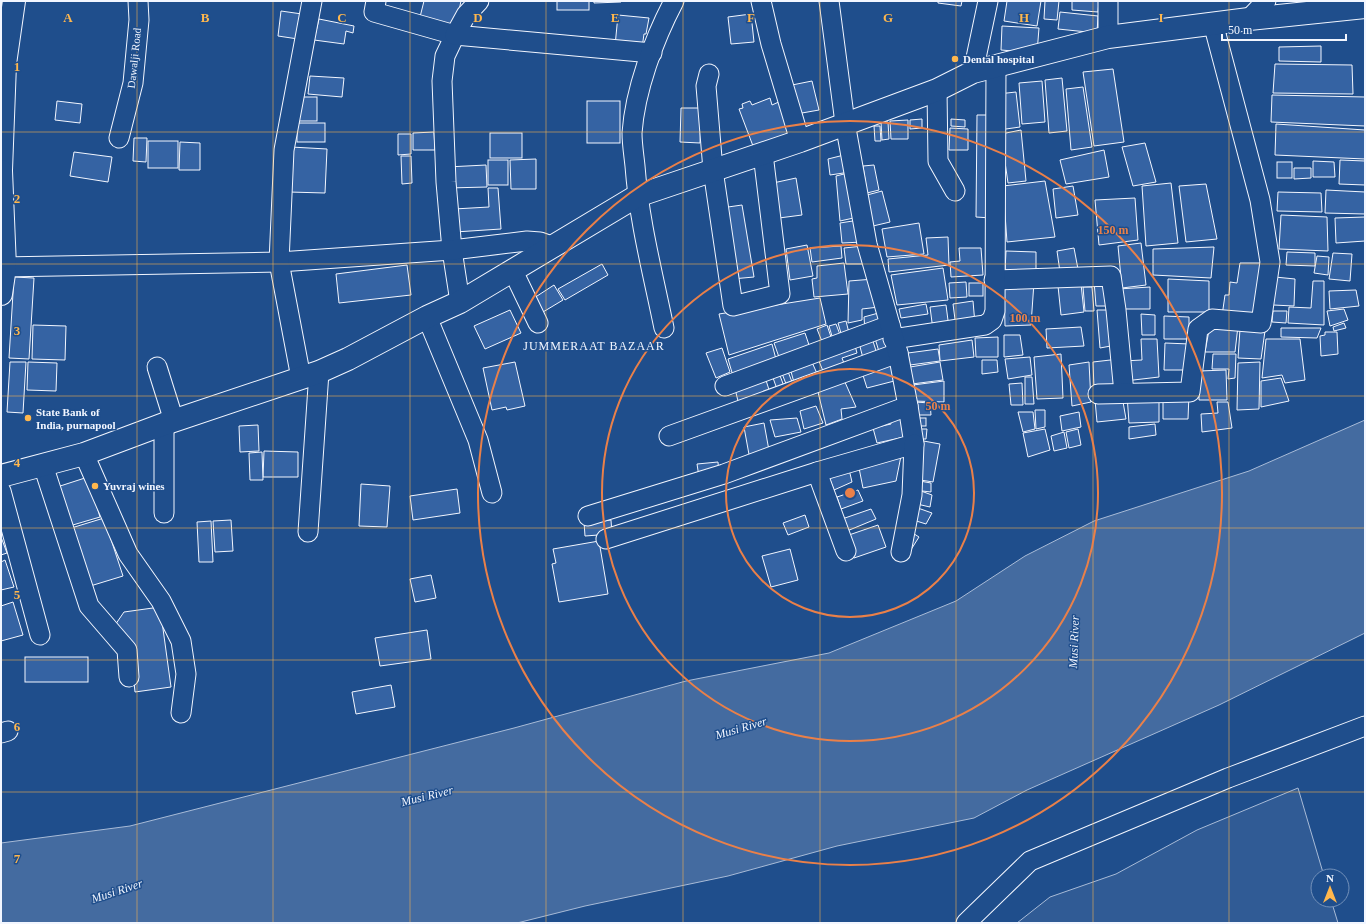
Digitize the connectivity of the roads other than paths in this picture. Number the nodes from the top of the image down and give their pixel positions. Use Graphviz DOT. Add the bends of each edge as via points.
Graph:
graph roads {
  1 [pos="14,1"];
  2 [pos="138,1"];
  3 [pos="312,1"];
  4 [pos="376,1"];
  5 [pos="479,1"];
  6 [pos="674,1"];
  7 [pos="761,1"];
  8 [pos="829,1"];
  9 [pos="988,1"];
  10 [pos="1108,1"];
  11 [pos="1266,1"];
  12 [pos="1365,7"];
  13 [pos="1249,18"];
  14 [pos="1213,24"];
  15 [pos="455,35"];
  16 [pos="1108,38"];
  17 [pos="652,53"];
  18 [pos="996,66"];
  19 [pos="973,72"];
  20 [pos="709,74"];
  21 [pos="937,90"];
  22 [pos="845,123"];
  23 [pos="119,138"];
  24 [pos="800,141"];
  25 [pos="763,154"];
  26 [pos="713,170"];
  27 [pos="1,171"];
  28 [pos="955,191"];
  29 [pos="637,196"];
  30 [pos="554,247"];
  31 [pos="452,250"];
  32 [pos="279,262"];
  33 [pos="3,267"];
  34 [pos="513,271"];
  35 [pos="994,280"];
  36 [pos="1,294"];
  37 [pos="460,302"];
  38 [pos="427,316"];
  39 [pos="538,323"];
  40 [pos="664,328"];
  41 [pos="894,339"];
  42 [pos="157,367"];
  43 [pos="310,375"];
  44 [pos="725,386"];
  45 [pos="1124,393"];
  46 [pos="1098,394"];
  47 [pos="908,406"];
  48 [pos="169,422"];
  49 [pos="669,436"];
  50 [pos="914,444"];
  51 [pos="84,454"];
  52 [pos="43,465"];
  53 [pos="817,472"];
  54 [pos="1,476"];
  55 [pos="1,491"];
  56 [pos="492,493"];
  57 [pos="164,513"];
  58 [pos="588,516"];
  59 [pos="308,532"];
  60 [pos="606,539"];
  61 [pos="846,551"];
  62 [pos="901,552"];
  63 [pos="40,635"];
  64 [pos="129,677"];
  65 [pos="181,713"];
  66 [pos="1365,726"];
  67 [pos="966,923"];
  1 -- 27 [label="main road" via="6,64"];
  2 -- 23 [label="street, Dawalji Road" via="139,20 133,83"];
  3 -- 32 [label="street" via="284,150"];
  4 -- 15 [label="street" via="374,12"];
  5 -- 15 [label="street" via="466,15"];
  6 -- 17 [label="street"];
  7 -- 24 [label="street"];
  8 -- 22 [label="street"];
  9 -- 19 [label="street"];
  10 -- 16 [label="street"];
  11 -- 13 [label="street"];
  12 -- 13 [label="main road"];
  13 -- 14 [label="main road"];
  14 -- 16 [label="main road"];
  14 -- 45 [label="street" via="1260,200 1268,247 1270,262 1261,323 1212,319 1198,329 1190,392"];
  15 -- 17 [label="street"];
  15 -- 31 [label="street" via="445,56 442,81"];
  16 -- 18 [label="main road"];
  17 -- 29 [label="street" via="635,104 632,135"];
  18 -- 19 [label="main road"];
  18 -- 35 [label="street"];
  19 -- 21 [label="main road"];
  20 -- 26 [label="street" via="706,86"];
  21 -- 22 [label="main road"];
  21 -- 28 [label="street" via="938,161"];
  22 -- 24 [label="main road"];
  22 -- 41 [label="street" via="867,244"];
  24 -- 25 [label="main road"];
  25 -- 26 [label="main road"];
  25 -- 26 [label="street" via="780,294 733,306"];
  26 -- 29 [label="main road"];
  27 -- 33 [label="main road"];
  29 -- 30 [label="main road"];
  29 -- 40 [label="street"];
  30 -- 31 [label="street" via="527,241"];
  30 -- 34 [label="main road"];
  31 -- 32 [label="street"];
  31 -- 37 [label="street"];
  32 -- 33 [label="street"];
  32 -- 43 [label="street"];
  33 -- 36 [label="main road"];
  34 -- 37 [label="main road"];
  34 -- 39 [label="street"];
  35 -- 41 [label="street" via="995,311 992,320 985,325"];
  35 -- 45 [label="street" via="1110,276"];
  37 -- 38 [label="main road"];
  38 -- 43 [label="main road" via="348,359"];
  38 -- 56 [label="street" via="478,440"];
  41 -- 44 [label="street"];
  41 -- 47 [label="street"];
  41 -- 49 [label="street"];
  42 -- 48 [label="street"];
  43 -- 48 [label="main road"];
  43 -- 59 [label="street"];
  45 -- 46 [label="street"];
  47 -- 50 [label="street"];
  47 -- 58 [label="street" via="724,474"];
  48 -- 51 [label="main road"];
  48 -- 57 [label="street"];
  50 -- 53 [label="street"];
  50 -- 62 [label="street" via="912,495"];
  51 -- 52 [label="main road"];
  51 -- 65 [label="street" via="128,554 161,601 181,641 186,674"];
  52 -- 54 [label="main road"];
  52 -- 64 [label="street" via="89,606 127,650"];
  53 -- 60 [label="street"];
  53 -- 61 [label="street"];
  55 -- 63 [label="street"];
  66 -- 67 [label="street" via="1228,778 1030,861"];
}
